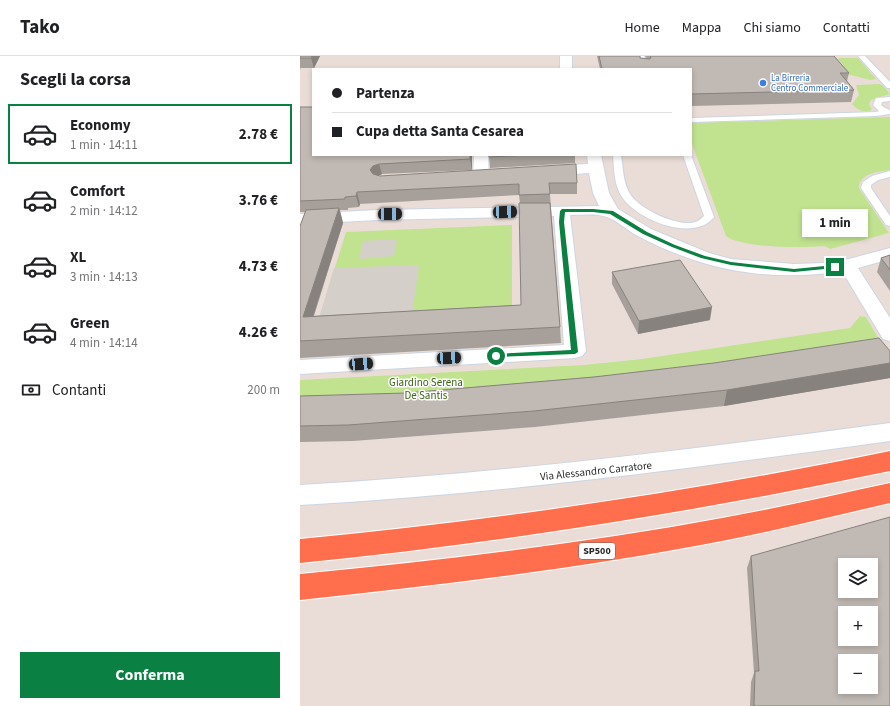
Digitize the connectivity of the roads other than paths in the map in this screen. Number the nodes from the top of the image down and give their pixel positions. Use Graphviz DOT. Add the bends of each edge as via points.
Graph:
graph roads {
  1 [pos="566,56"];
  2 [pos="641,56"];
  3 [pos="862,56"];
  4 [pos="566,68"];
  5 [pos="645,68"];
  6 [pos="879,74"];
  7 [pos="890,74"];
  8 [pos="890,86"];
  9 [pos="890,98"];
  10 [pos="889,112"];
  11 [pos="692,120"];
  12 [pos="481,156"];
  13 [pos="617,156"];
  14 [pos="687,156"];
  15 [pos="595,162"];
  16 [pos="533,172"];
  17 [pos="890,174"];
  18 [pos="463,177"];
  19 [pos="562,211"];
  20 [pos="612,212"];
  21 [pos="300,219"];
  22 [pos="890,223"];
  23 [pos="890,253"];
  24 [pos="847,265"];
  25 [pos="890,334"];
  26 [pos="300,368"];
  27 [pos="890,432"];
  28 [pos="890,461"];
  29 [pos="890,493"];
  30 [pos="300,495"];
  31 [pos="300,551"];
  32 [pos="300,587"];
  1 -- 4 [label="street"];
  2 -- 5 [label="lane"];
  3 -- 6 [label="lane"];
  6 -- 7 [label="lane"];
  6 -- 8 [label="lane"];
  9 -- 10 [label="lane" via="877,102 878,107"];
  10 -- 11 [label="lane"];
  12 -- 18 [label="street" via="488,175"];
  13 -- 14 [label="lane" via="627,196 637,206 662,221 686,225 698,224 709,217"];
  15 -- 16 [label="street"];
  15 -- 20 [label="street" via="602,197"];
  17 -- 22 [label="lane" via="875,178 866,184 866,188"];
  19 -- 20 [label="street"];
  19 -- 21 [label="street" via="378,214"];
  19 -- 26 [label="street" via="575,352"];
  20 -- 24 [label="street" via="645,233 674,246 731,264 794,270"];
  23 -- 24 [label="street"];
  24 -- 25 [label="street"];
  27 -- 30 [label="street, Via Alessandro Carratore" via="627,468 472,483"];
  28 -- 31 [label="highway" via="687,501 550,523 405,542"];
  29 -- 32 [label="highway, SP500" via="700,534 554,558"];
}
